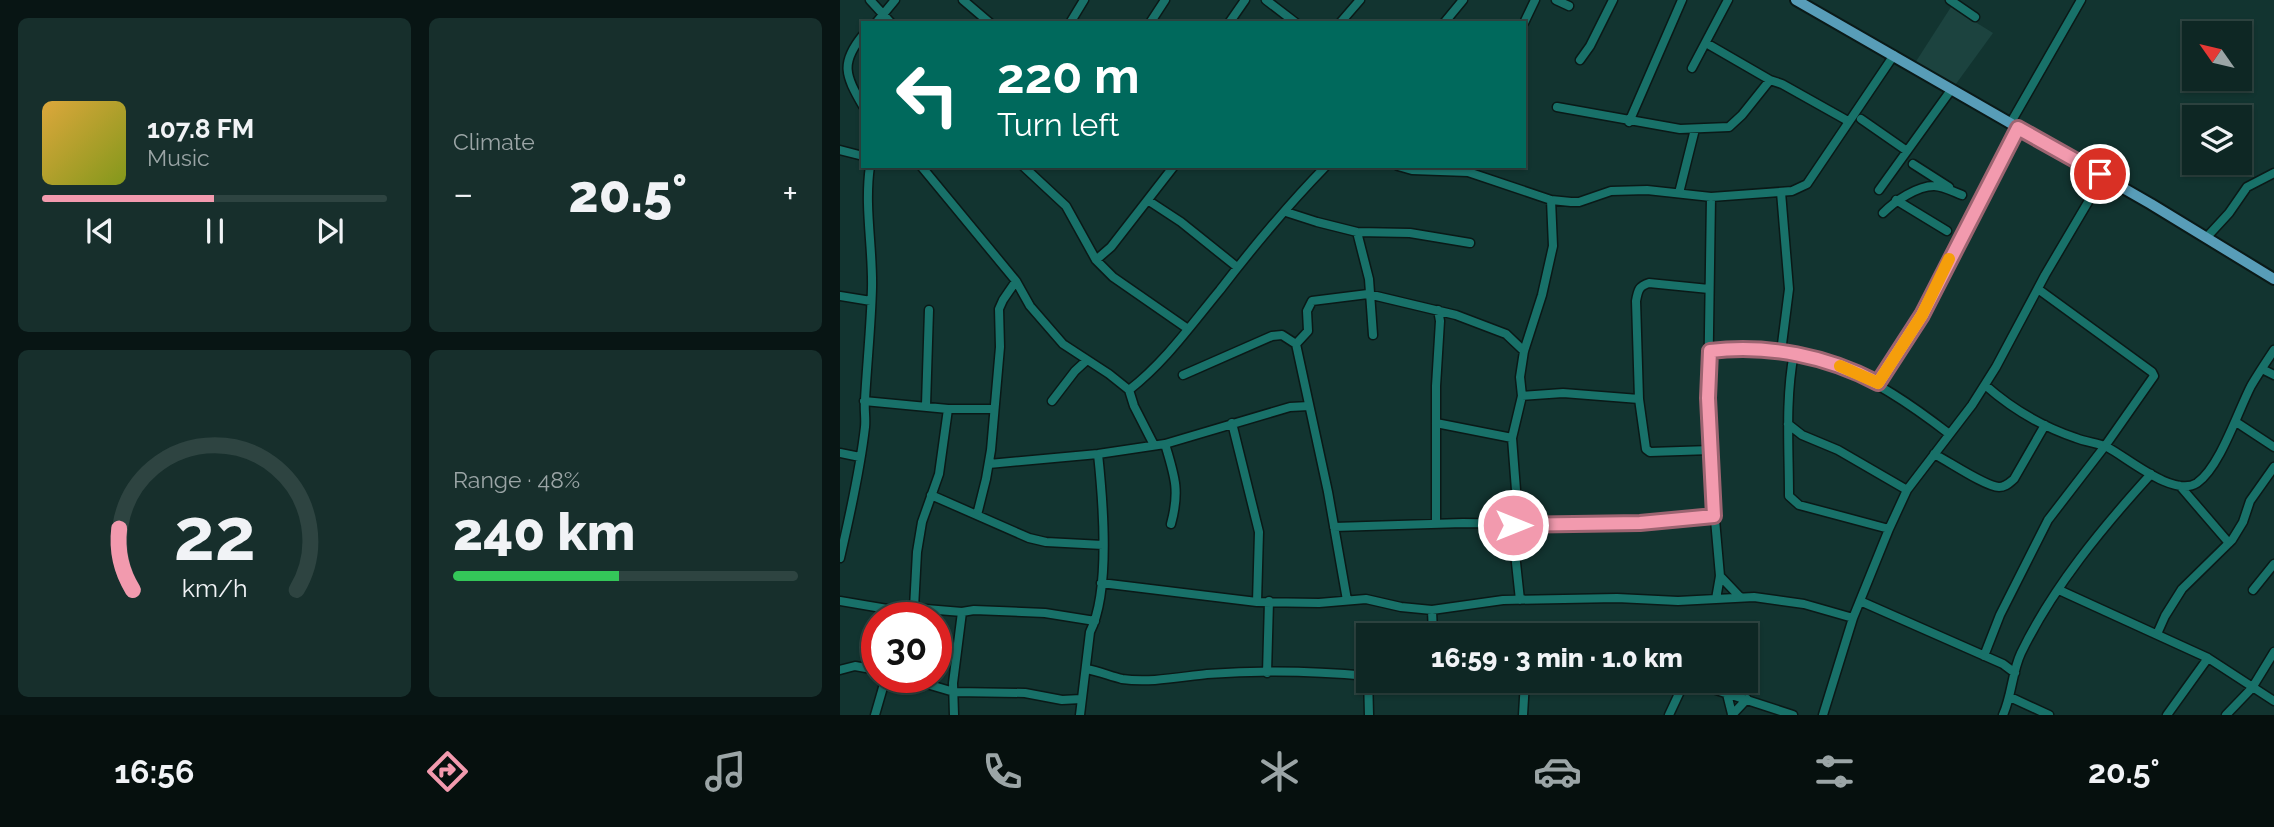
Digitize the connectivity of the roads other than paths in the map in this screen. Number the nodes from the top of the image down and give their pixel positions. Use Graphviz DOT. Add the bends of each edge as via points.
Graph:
graph roads {
  1 [pos="870,0"];
  2 [pos="895,0"];
  3 [pos="963,0"];
  4 [pos="1084,0"];
  5 [pos="1165,0"];
  6 [pos="1245,0"];
  7 [pos="1266,0"];
  8 [pos="1360,0"];
  9 [pos="1463,0"];
  10 [pos="1535,0"];
  11 [pos="1556,0"];
  12 [pos="1613,0"];
  13 [pos="1682,0"];
  14 [pos="1728,0"];
  15 [pos="1796,0"];
  16 [pos="1951,0"];
  17 [pos="2081,0"];
  18 [pos="974,3"];
  19 [pos="1569,6"];
  20 [pos="884,15"];
  21 [pos="1975,17"];
  22 [pos="878,21"];
  23 [pos="889,21"];
  24 [pos="988,21"];
  25 [pos="1071,21"];
  26 [pos="1151,21"];
  27 [pos="1230,21"];
  28 [pos="1293,21"];
  29 [pos="1342,21"];
  30 [pos="1446,21"];
  31 [pos="1525,21"];
  32 [pos="861,37"];
  33 [pos="1706,43"];
  34 [pos="1894,55"];
  35 [pos="1580,60"];
  36 [pos="1692,68"];
  37 [pos="843,76"];
  38 [pos="1770,80"];
  39 [pos="1951,90"];
  40 [pos="861,103"];
  41 [pos="1557,107"];
  42 [pos="1861,119"];
  43 [pos="1848,121"];
  44 [pos="1629,122"];
  45 [pos="2014,126"];
  46 [pos="1695,129"];
  47 [pos="840,150"];
  48 [pos="1907,151"];
  49 [pos="861,155"];
  50 [pos="1913,164"];
  51 [pos="870,168"];
  52 [pos="923,168"];
  53 [pos="1025,168"];
  54 [pos="1173,168"];
  55 [pos="1324,168"];
  56 [pos="1405,168"];
  57 [pos="1469,169"];
  58 [pos="2274,173"];
  59 [pos="2100,174"];
  60 [pos="1879,190"];
  61 [pos="1782,192"];
  62 [pos="1679,193"];
  63 [pos="1962,195"];
  64 [pos="1711,197"];
  65 [pos="1551,200"];
  66 [pos="1896,200"];
  67 [pos="1149,201"];
  68 [pos="1977,205"];
  69 [pos="1286,212"];
  70 [pos="1884,213"];
  71 [pos="1947,231"];
  72 [pos="1357,232"];
  73 [pos="2206,237"];
  74 [pos="1470,243"];
  75 [pos="1096,260"];
  76 [pos="1237,267"];
  77 [pos="2274,279"];
  78 [pos="1016,281"];
  79 [pos="1709,289"];
  80 [pos="2038,289"];
  81 [pos="1368,294"];
  82 [pos="840,296"];
  83 [pos="871,301"];
  84 [pos="929,310"];
  85 [pos="1438,310"];
  86 [pos="1188,329"];
  87 [pos="1373,335"];
  88 [pos="1296,344"];
  89 [pos="2274,350"];
  90 [pos="1524,351"];
  91 [pos="1710,351"];
  92 [pos="1781,352"];
  93 [pos="1794,353"];
  94 [pos="1087,360"];
  95 [pos="2262,369"];
  96 [pos="1183,375"];
  97 [pos="2274,375"];
  98 [pos="1878,383"];
  99 [pos="1985,385"];
  100 [pos="1129,390"];
  101 [pos="1522,396"];
  102 [pos="1639,399"];
  103 [pos="864,401"];
  104 [pos="1052,401"];
  105 [pos="926,405"];
  106 [pos="1309,406"];
  107 [pos="948,409"];
  108 [pos="994,409"];
  109 [pos="2236,422"];
  110 [pos="1232,423"];
  111 [pos="1436,423"];
  112 [pos="1788,424"];
  113 [pos="2045,425"];
  114 [pos="1948,433"];
  115 [pos="1802,435"];
  116 [pos="1512,438"];
  117 [pos="1788,438"];
  118 [pos="1166,444"];
  119 [pos="1154,445"];
  120 [pos="2105,446"];
  121 [pos="2274,447"];
  122 [pos="1711,450"];
  123 [pos="840,453"];
  124 [pos="1098,454"];
  125 [pos="1934,454"];
  126 [pos="860,457"];
  127 [pos="989,464"];
  128 [pos="2274,467"];
  129 [pos="2151,474"];
  130 [pos="2180,486"];
  131 [pos="1907,490"];
  132 [pos="931,495"];
  133 [pos="977,515"];
  134 [pos="1714,516"];
  135 [pos="1171,524"];
  136 [pos="1436,524"];
  137 [pos="1513,525"];
  138 [pos="1334,527"];
  139 [pos="1889,529"];
  140 [pos="2229,543"];
  141 [pos="1103,545"];
  142 [pos="840,558"];
  143 [pos="2274,564"];
  144 [pos="1720,576"];
  145 [pos="1101,583"];
  146 [pos="2059,590"];
  147 [pos="2253,590"];
  148 [pos="1740,597"];
  149 [pos="1716,599"];
  150 [pos="1347,600"];
  151 [pos="1520,600"];
  152 [pos="840,601"];
  153 [pos="1269,601"];
  154 [pos="1860,601"];
  155 [pos="914,602"];
  156 [pos="1257,602"];
  157 [pos="861,605"];
  158 [pos="1432,610"];
  159 [pos="952,611"];
  160 [pos="962,612"];
  161 [pos="1853,618"];
  162 [pos="1096,621"];
  163 [pos="1433,623"];
  164 [pos="2157,634"];
  165 [pos="2274,653"];
  166 [pos="1984,656"];
  167 [pos="2019,656"];
  168 [pos="2208,658"];
  169 [pos="2003,664"];
  170 [pos="861,667"];
  171 [pos="1086,669"];
  172 [pos="840,670"];
  173 [pos="1267,673"];
  174 [pos="2015,673"];
  175 [pos="1356,676"];
  176 [pos="2252,688"];
  177 [pos="954,692"];
  178 [pos="881,693"];
  179 [pos="1368,693"];
  180 [pos="1524,693"];
  181 [pos="1679,693"];
  182 [pos="1722,693"];
  183 [pos="1727,694"];
  184 [pos="2010,697"];
  185 [pos="1081,699"];
  186 [pos="1747,699"];
  187 [pos="2274,701"];
  188 [pos="875,715"];
  189 [pos="954,715"];
  190 [pos="1080,715"];
  191 [pos="1369,715"];
  192 [pos="1523,715"];
  193 [pos="1669,715"];
  194 [pos="1732,715"];
  195 [pos="1793,715"];
  196 [pos="1823,715"];
  197 [pos="2003,715"];
  198 [pos="2049,715"];
  199 [pos="2167,715"];
  200 [pos="2226,715"];
  1 -- 20 [label="street"];
  2 -- 20 [label="street"];
  3 -- 18 [label="street"];
  4 -- 25 [label="street"];
  5 -- 26 [label="street"];
  6 -- 27 [label="street"];
  7 -- 28 [label="street"];
  8 -- 29 [label="street"];
  9 -- 30 [label="street"];
  10 -- 31 [label="street"];
  11 -- 19 [label="street"];
  12 -- 35 [label="street"];
  13 -- 44 [label="street"];
  14 -- 33 [label="street"];
  15 -- 34 [label="main road"];
  16 -- 21 [label="street"];
  17 -- 45 [label="street"];
  18 -- 24 [label="street"];
  20 -- 22 [label="street"];
  20 -- 23 [label="street"];
  32 -- 37 [label="street" via="844,54"];
  33 -- 36 [label="street"];
  33 -- 38 [label="street"];
  34 -- 39 [label="main road"];
  34 -- 43 [label="street"];
  37 -- 40 [label="street"];
  38 -- 43 [label="street"];
  38 -- 46 [label="street" via="1729,127"];
  39 -- 45 [label="main road"];
  39 -- 48 [label="street"];
  41 -- 44 [label="street"];
  42 -- 48 [label="street"];
  43 -- 61 [label="street" via="1807,184"];
  44 -- 46 [label="street"];
  45 -- 59 [label="main road"];
  45 -- 68 [label="street"];
  46 -- 62 [label="street"];
  47 -- 49 [label="street"];
  48 -- 60 [label="street"];
  50 -- 63 [label="street"];
  51 -- 83 [label="street"];
  52 -- 78 [label="street"];
  53 -- 75 [label="street" via="1066,206"];
  54 -- 67 [label="street"];
  55 -- 69 [label="street"];
  56 -- 57 [label="street"];
  57 -- 65 [label="street"];
  58 -- 73 [label="street" via="2246,187 2230,213"];
  59 -- 73 [label="main road"];
  59 -- 80 [label="street" via="2101,180"];
  61 -- 64 [label="street"];
  61 -- 92 [label="street" via="1788,289"];
  62 -- 64 [label="street"];
  62 -- 65 [label="street" via="1611,191 1579,202"];
  63 -- 66 [label="street" via="1932,186"];
  63 -- 68 [label="street"];
  64 -- 79 [label="street"];
  65 -- 90 [label="street" via="1553,246"];
  66 -- 70 [label="street"];
  66 -- 71 [label="street"];
  67 -- 75 [label="street"];
  67 -- 76 [label="street"];
  68 -- 98 [label="street" via="1922,315"];
  69 -- 72 [label="street"];
  69 -- 76 [label="street"];
  72 -- 74 [label="street" via="1410,233"];
  72 -- 81 [label="street" via="1369,279"];
  73 -- 77 [label="main road"];
  75 -- 86 [label="street" via="1136,295"];
  76 -- 86 [label="street"];
  78 -- 94 [label="street" via="1030,306 1063,344"];
  78 -- 108 [label="street" via="999,309"];
  79 -- 91 [label="street"];
  79 -- 102 [label="street" via="1649,283 1638,290"];
  80 -- 99 [label="street"];
  80 -- 120 [label="street" via="2154,376"];
  81 -- 85 [label="street"];
  81 -- 87 [label="street"];
  81 -- 88 [label="street" via="1312,301 1307,311 1308,331"];
  82 -- 83 [label="street"];
  83 -- 103 [label="street"];
  84 -- 105 [label="street"];
  85 -- 90 [label="street" via="1506,334"];
  85 -- 111 [label="street"];
  86 -- 100 [label="street" via="1155,369"];
  88 -- 96 [label="street" via="1282,335 1272,336"];
  88 -- 106 [label="street"];
  89 -- 95 [label="street"];
  90 -- 101 [label="street"];
  91 -- 92 [label="street"];
  91 -- 122 [label="street"];
  92 -- 93 [label="street"];
  93 -- 98 [label="street" via="1845,367"];
  93 -- 112 [label="street" via="1788,381"];
  94 -- 100 [label="street"];
  94 -- 104 [label="street"];
  95 -- 97 [label="street"];
  95 -- 109 [label="street"];
  98 -- 114 [label="street"];
  99 -- 113 [label="street"];
  99 -- 114 [label="street"];
  100 -- 119 [label="street"];
  101 -- 102 [label="street" via="1563,393"];
  101 -- 116 [label="street"];
  102 -- 122 [label="street" via="1650,452"];
  103 -- 105 [label="street"];
  103 -- 126 [label="street"];
  105 -- 107 [label="street"];
  106 -- 110 [label="street"];
  106 -- 138 [label="street"];
  107 -- 108 [label="street"];
  107 -- 132 [label="street" via="943,454"];
  108 -- 127 [label="street"];
  109 -- 121 [label="street"];
  109 -- 130 [label="street" via="2198,482"];
  110 -- 118 [label="street"];
  110 -- 156 [label="street" via="1259,532"];
  111 -- 116 [label="street"];
  111 -- 136 [label="street"];
  112 -- 115 [label="street"];
  112 -- 117 [label="street"];
  113 -- 120 [label="street"];
  113 -- 125 [label="street" via="2006,486 1988,483"];
  114 -- 125 [label="street"];
  115 -- 117 [label="street"];
  115 -- 131 [label="street"];
  116 -- 137 [label="street"];
  117 -- 139 [label="street" via="1789,496 1793,501"];
  118 -- 119 [label="street"];
  118 -- 135 [label="street" via="1178,499"];
  119 -- 124 [label="street"];
  120 -- 129 [label="street"];
  120 -- 166 [label="street" via="2048,520"];
  122 -- 134 [label="street"];
  123 -- 126 [label="street"];
  124 -- 127 [label="street"];
  124 -- 141 [label="street"];
  125 -- 131 [label="street"];
  126 -- 142 [label="street"];
  127 -- 133 [label="street"];
  128 -- 140 [label="street"];
  129 -- 130 [label="street"];
  129 -- 146 [label="street" via="2109,521"];
  130 -- 140 [label="street"];
  131 -- 139 [label="street"];
  132 -- 133 [label="street"];
  132 -- 155 [label="street" via="922,522"];
  133 -- 141 [label="street" via="1038,540"];
  134 -- 137 [label="street" via="1640,523"];
  134 -- 144 [label="street"];
  136 -- 137 [label="street"];
  136 -- 138 [label="street"];
  137 -- 151 [label="street"];
  138 -- 150 [label="street"];
  139 -- 154 [label="street"];
  140 -- 164 [label="street" via="2182,589"];
  141 -- 145 [label="street"];
  143 -- 147 [label="street"];
  144 -- 148 [label="street"];
  144 -- 149 [label="street"];
  145 -- 156 [label="street"];
  145 -- 162 [label="street"];
  146 -- 164 [label="street"];
  146 -- 167 [label="street"];
  148 -- 149 [label="street"];
  148 -- 161 [label="street" via="1782,600"];
  149 -- 151 [label="street"];
  150 -- 153 [label="street"];
  150 -- 158 [label="street"];
  151 -- 158 [label="street"];
  152 -- 157 [label="street"];
  153 -- 156 [label="street"];
  153 -- 173 [label="street"];
  154 -- 161 [label="street"];
  154 -- 166 [label="street"];
  158 -- 163 [label="street"];
  159 -- 160 [label="street"];
  160 -- 162 [label="street" via="1045,613"];
  160 -- 177 [label="street"];
  161 -- 196 [label="street"];
  162 -- 171 [label="street" via="1090,632"];
  164 -- 168 [label="street"];
  165 -- 176 [label="street"];
  166 -- 169 [label="street"];
  167 -- 169 [label="street"];
  167 -- 174 [label="street"];
  168 -- 176 [label="street"];
  168 -- 199 [label="street"];
  169 -- 174 [label="street"];
  170 -- 172 [label="street"];
  171 -- 173 [label="street" via="1121,678 1164,680"];
  171 -- 185 [label="street"];
  173 -- 175 [label="street"];
  174 -- 184 [label="street"];
  176 -- 187 [label="street"];
  176 -- 200 [label="street"];
  177 -- 185 [label="street"];
  177 -- 189 [label="street"];
  178 -- 188 [label="street"];
  179 -- 191 [label="street"];
  180 -- 192 [label="street"];
  181 -- 193 [label="street"];
  182 -- 183 [label="street"];
  183 -- 186 [label="street"];
  183 -- 194 [label="street"];
  184 -- 197 [label="street"];
  184 -- 198 [label="street"];
  185 -- 190 [label="street"];
  186 -- 194 [label="street"];
  186 -- 195 [label="street"];
}
